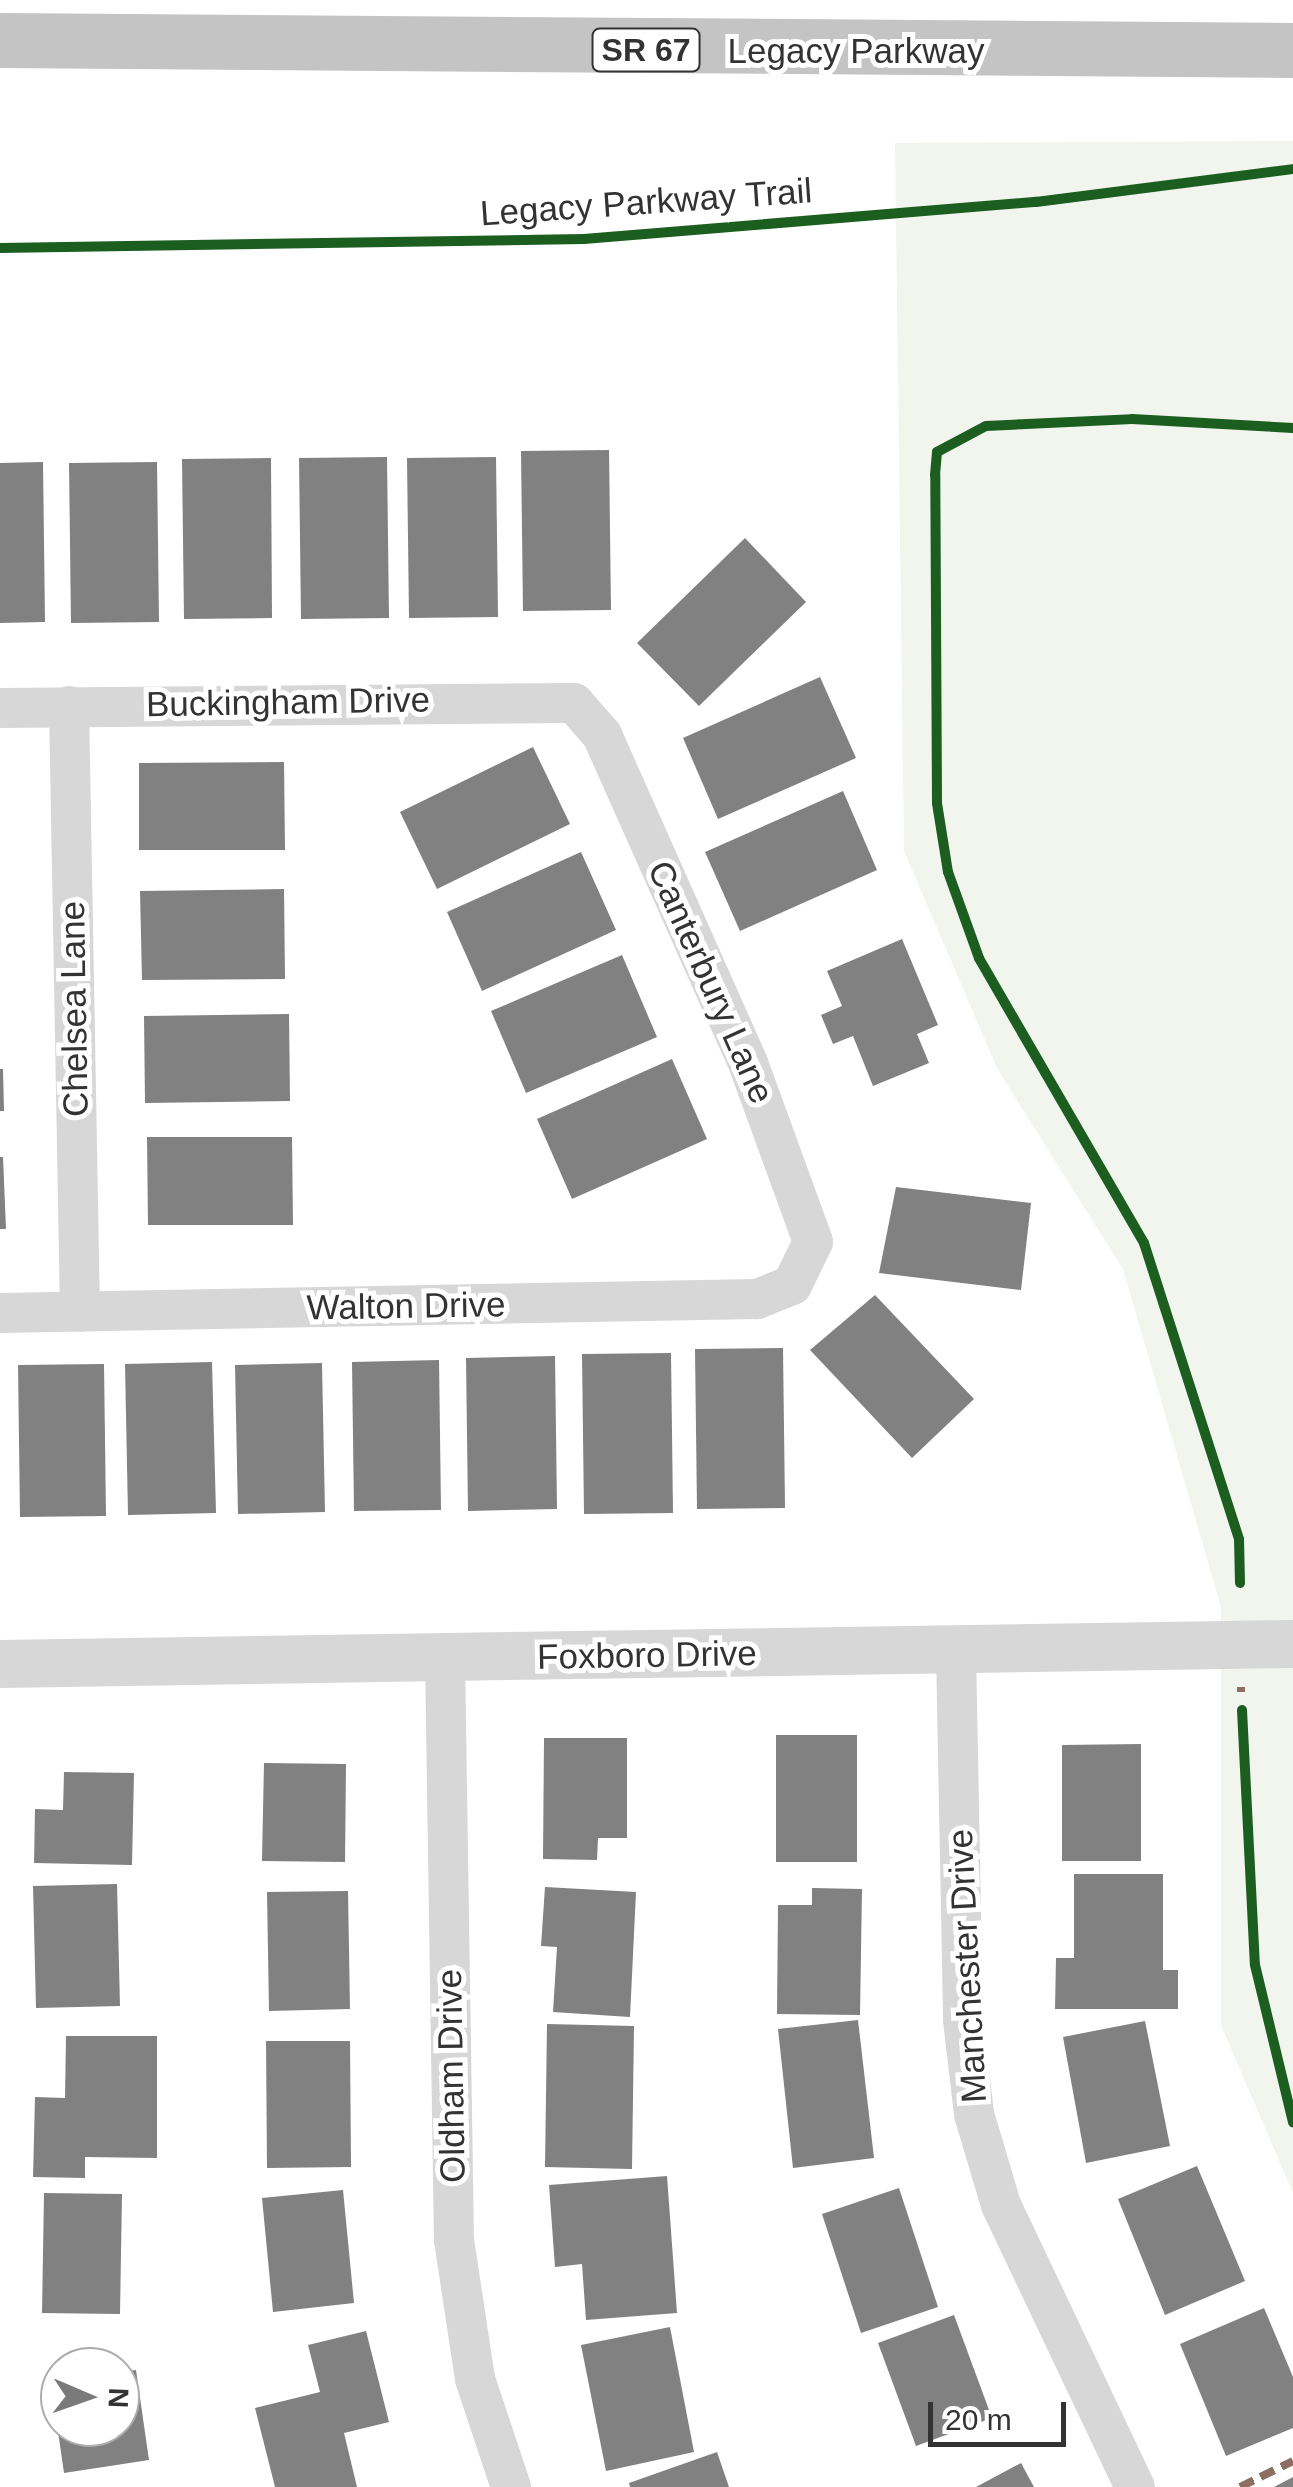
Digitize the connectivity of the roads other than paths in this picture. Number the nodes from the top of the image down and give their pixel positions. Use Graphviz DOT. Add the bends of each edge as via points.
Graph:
graph roads {
  1 [pos="0,40"];
  2 [pos="1293,50"];
  3 [pos="574,703"];
  4 [pos="68,706"];
  5 [pos="0,708"];
  6 [pos="803,1272"];
  7 [pos="80,1312"];
  8 [pos="0,1313"];
  9 [pos="1293,1644"];
  10 [pos="956,1651"];
  11 [pos="445,1657"];
  12 [pos="0,1664"];
  13 [pos="510,2487"];
  14 [pos="1135,2487"];
  1 -- 2 [label="highway, Legacy Parkway / SR 67"];
  3 -- 4 [label="street, Buckingham Drive"];
  3 -- 6 [label="street, Canterbury Lane" via="602,735 809,1211"];
  4 -- 5 [label="street, Buckingham Drive"];
  4 -- 7 [label="street, Chelsea Lane"];
  6 -- 7 [label="street, Walton Drive" via="775,1294 739,1300"];
  7 -- 8 [label="street, Walton Drive"];
  9 -- 10 [label="street, Foxboro Drive"];
  10 -- 11 [label="street, Foxboro Drive"];
  10 -- 14 [label="street, Manchester Drive" via="963,2020 974,2114 1001,2204"];
  11 -- 12 [label="street, Foxboro Drive"];
  11 -- 13 [label="street, Oldham Drive" via="454,2240 475,2378"];
}
